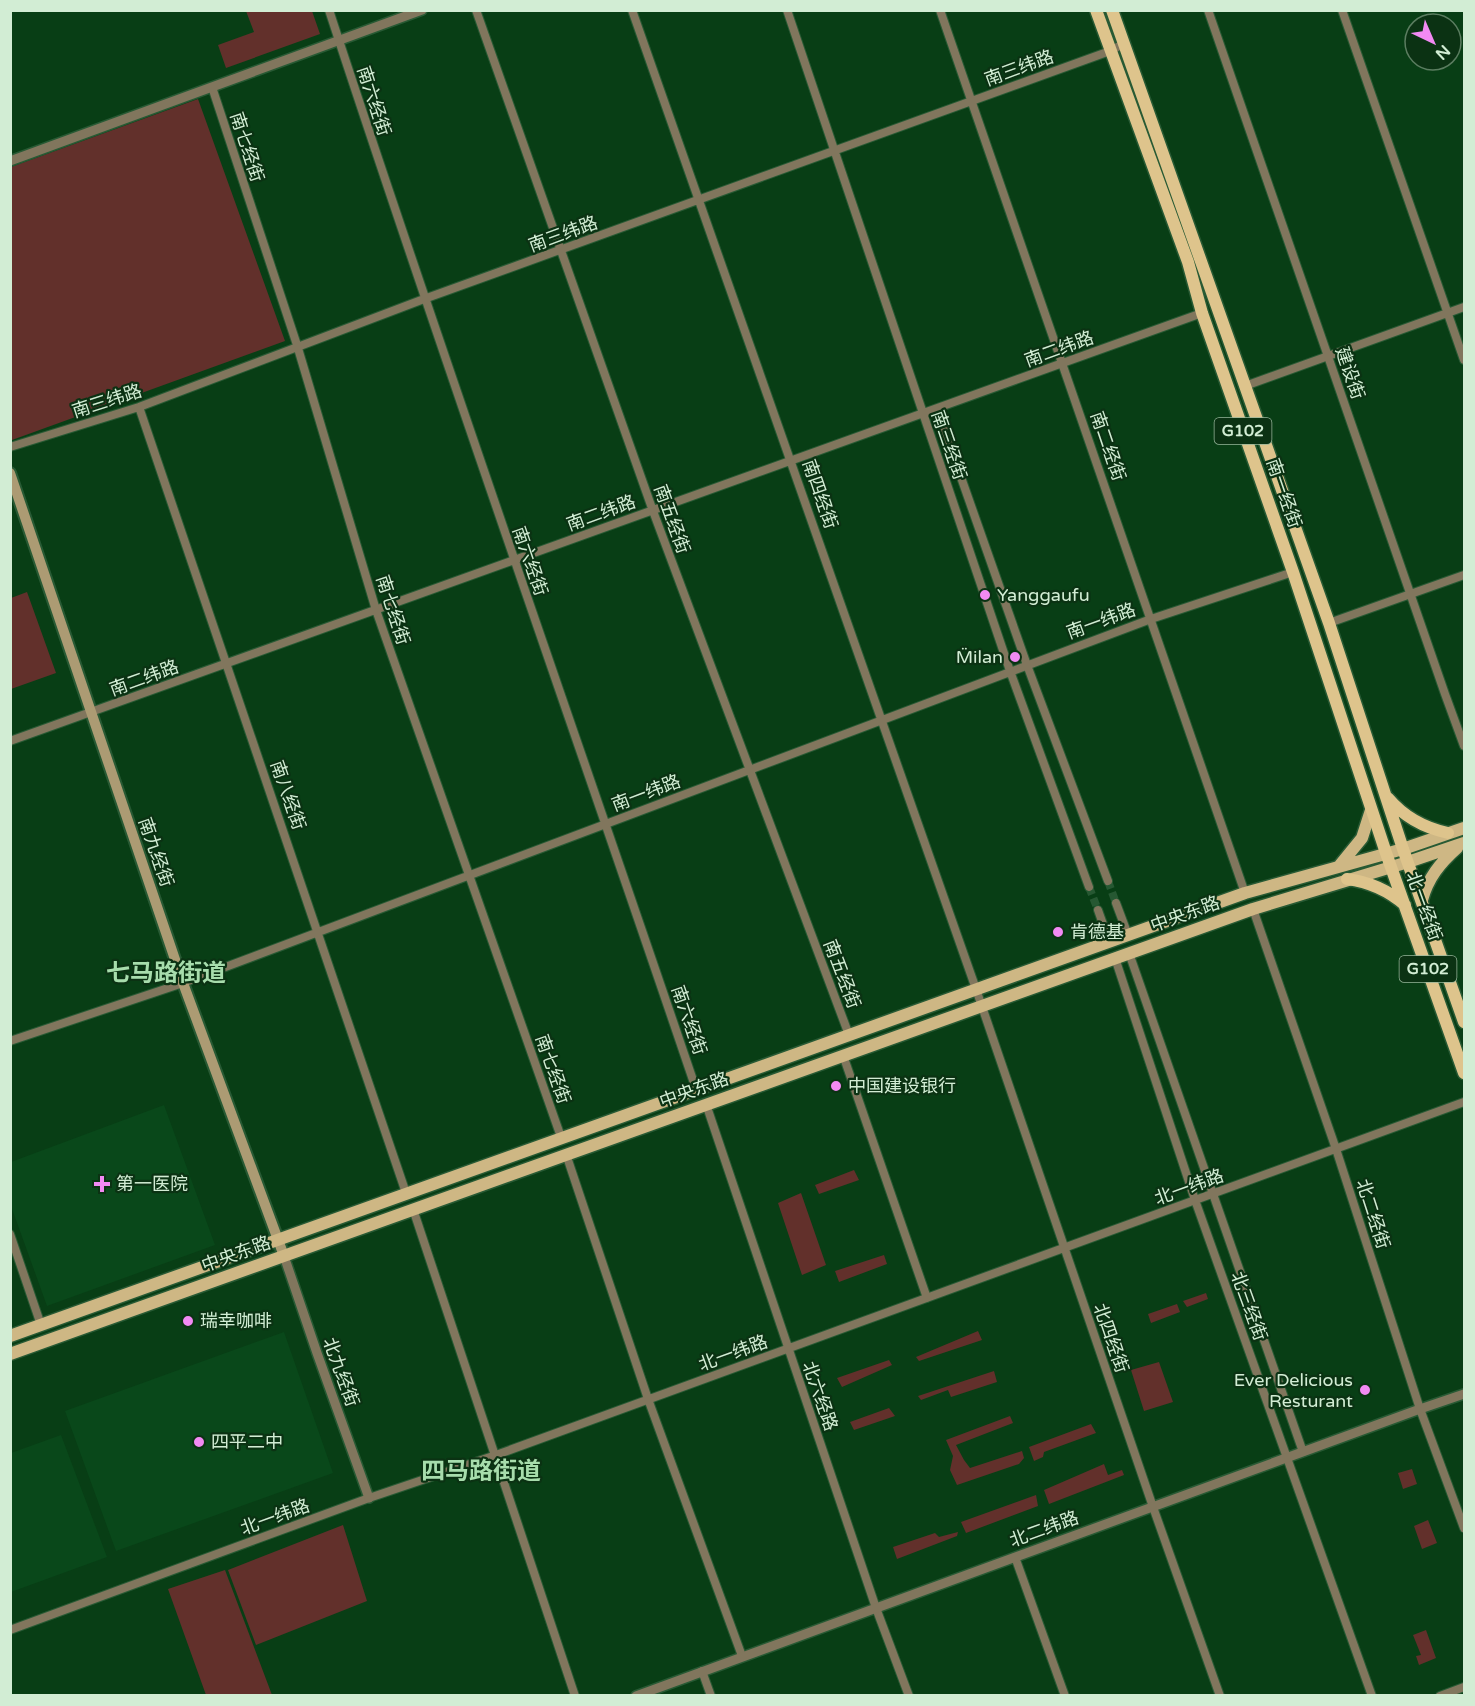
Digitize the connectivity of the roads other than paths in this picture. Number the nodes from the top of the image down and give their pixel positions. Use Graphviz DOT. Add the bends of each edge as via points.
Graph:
graph roads {
  1 [pos="328,10"];
  2 [pos="422,10"];
  3 [pos="476,10"];
  4 [pos="632,10"];
  5 [pos="787,10"];
  6 [pos="940,10"];
  7 [pos="1096,10"];
  8 [pos="1112,10"];
  9 [pos="1208,10"];
  10 [pos="1342,10"];
  11 [pos="339,41"];
  12 [pos="1123,44"];
  13 [pos="1110,51"];
  14 [pos="212,87"];
  15 [pos="971,101"];
  16 [pos="835,150"];
  17 [pos="10,161"];
  18 [pos="699,200"];
  19 [pos="561,250"];
  20 [pos="424,298"];
  21 [pos="1464,307"];
  22 [pos="1202,312"];
  23 [pos="1448,312"];
  24 [pos="297,345"];
  25 [pos="1327,355"];
  26 [pos="1464,360"];
  27 [pos="1063,363"];
  28 [pos="1245,386"];
  29 [pos="139,407"];
  30 [pos="937,408"];
  31 [pos="922,414"];
  32 [pos="10,447"];
  33 [pos="792,461"];
  34 [pos="10,473"];
  35 [pos="653,511"];
  36 [pos="514,561"];
  37 [pos="1293,572"];
  38 [pos="1464,575"];
  39 [pos="1412,596"];
  40 [pos="376,610"];
  41 [pos="1151,619"];
  42 [pos="1329,623"];
  43 [pos="227,664"];
  44 [pos="1027,665"];
  45 [pos="1010,671"];
  46 [pos="91,712"];
  47 [pos="882,720"];
  48 [pos="10,741"];
  49 [pos="1464,746"];
  50 [pos="750,770"];
  51 [pos="1386,795"];
  52 [pos="1371,810"];
  53 [pos="606,824"];
  54 [pos="1464,828"];
  55 [pos="1448,833"];
  56 [pos="1463,843"];
  57 [pos="1403,849"];
  58 [pos="1386,853"];
  59 [pos="1408,862"];
  60 [pos="1340,866"];
  61 [pos="1391,866"];
  62 [pos="469,875"];
  63 [pos="1347,879"];
  64 [pos="1108,881"];
  65 [pos="1089,887"];
  66 [pos="1245,893"];
  67 [pos="1422,900"];
  68 [pos="1116,903"];
  69 [pos="1405,906"];
  70 [pos="1253,909"];
  71 [pos="1098,910"];
  72 [pos="319,932"];
  73 [pos="1128,935"];
  74 [pos="1109,941"];
  75 [pos="1129,953"];
  76 [pos="1115,958"];
  77 [pos="183,983"];
  78 [pos="976,989"];
  79 [pos="982,1006"];
  80 [pos="1464,1022"];
  81 [pos="849,1035"];
  82 [pos="10,1041"];
  83 [pos="843,1055"];
  84 [pos="1464,1073"];
  85 [pos="696,1089"];
  86 [pos="1464,1102"];
  87 [pos="706,1104"];
  88 [pos="561,1137"];
  89 [pos="1336,1149"];
  90 [pos="566,1154"];
  91 [pos="406,1193"];
  92 [pos="1213,1194"];
  93 [pos="1195,1200"];
  94 [pos="413,1209"];
  95 [pos="10,1234"];
  96 [pos="279,1239"];
  97 [pos="1064,1248"];
  98 [pos="285,1256"];
  99 [pos="927,1298"];
  100 [pos="41,1325"];
  101 [pos="10,1336"];
  102 [pos="788,1349"];
  103 [pos="10,1354"];
  104 [pos="1464,1394"];
  105 [pos="648,1400"];
  106 [pos="1420,1409"];
  107 [pos="1303,1452"];
  108 [pos="496,1455"];
  109 [pos="1287,1457"];
  110 [pos="369,1498"];
  111 [pos="1153,1507"];
  112 [pos="1464,1528"];
  113 [pos="1015,1557"];
  114 [pos="876,1608"];
  115 [pos="10,1630"];
  116 [pos="742,1656"];
  117 [pos="702,1671"];
  118 [pos="1464,1687"];
  119 [pos="574,1695"];
  120 [pos="636,1695"];
  121 [pos="711,1695"];
  122 [pos="909,1695"];
  123 [pos="1065,1695"];
  124 [pos="1220,1695"];
  125 [pos="1372,1695"];
  126 [pos="1440,1695"];
  1 -- 11 [label="street, 南六经街"];
  2 -- 11 [label="street"];
  3 -- 19 [label="street, 南五经街"];
  4 -- 18 [label="street, 南四经街"];
  5 -- 16 [label="street, 南三经街"];
  6 -- 15 [label="street, 南二经街"];
  7 -- 13 [label="highway, 南一经街 / G102"];
  8 -- 12 [label="highway, 南一经街 / G102"];
  9 -- 25 [label="street, 建设街"];
  10 -- 23 [label="street"];
  11 -- 14 [label="street"];
  11 -- 20 [label="street, 南六经街"];
  12 -- 13 [label="street, 南三纬路"];
  12 -- 28 [label="highway, 南一经街 / G102"];
  13 -- 15 [label="street, 南三纬路"];
  13 -- 22 [label="highway, 南一经街 / G102" via="1188,262"];
  14 -- 17 [label="street"];
  14 -- 24 [label="street, 南七经街"];
  15 -- 16 [label="street, 南三纬路"];
  15 -- 27 [label="street, 南二经街"];
  16 -- 18 [label="street, 南三纬路"];
  16 -- 31 [label="street, 南三经街"];
  18 -- 19 [label="street, 南三纬路"];
  18 -- 33 [label="street, 南四经街"];
  19 -- 20 [label="street, 南三纬路"];
  19 -- 35 [label="street, 南五经街"];
  20 -- 24 [label="street, 南三纬路"];
  20 -- 36 [label="street, 南六经街"];
  21 -- 23 [label="street"];
  22 -- 27 [label="street, 南二纬路"];
  22 -- 37 [label="highway, 南一经街 / G102"];
  23 -- 25 [label="street"];
  23 -- 26 [label="street"];
  24 -- 29 [label="street, 南三纬路"];
  24 -- 40 [label="street, 南七经街"];
  25 -- 28 [label="street"];
  25 -- 39 [label="street, 建设街"];
  27 -- 30 [label="street, 南二纬路"];
  27 -- 41 [label="street, 南二经街"];
  28 -- 42 [label="highway, 南一经街 / G102"];
  29 -- 32 [label="street, 南三纬路"];
  29 -- 43 [label="street, 南八经街"];
  30 -- 31 [label="street, 南二纬路"];
  30 -- 44 [label="street"];
  31 -- 33 [label="street, 南二纬路"];
  31 -- 45 [label="street, 南三经街"];
  33 -- 35 [label="street, 南二纬路"];
  33 -- 47 [label="street, 南四经街"];
  34 -- 46 [label="main road, 南九经街"];
  35 -- 36 [label="street, 南二纬路"];
  35 -- 50 [label="street, 南五经街"];
  36 -- 40 [label="street, 南二纬路"];
  36 -- 53 [label="street, 南六经街"];
  37 -- 41 [label="street, 南一纬路"];
  37 -- 52 [label="highway, 南一经街 / G102"];
  38 -- 39 [label="street"];
  39 -- 42 [label="street"];
  39 -- 49 [label="street, 建设街"];
  40 -- 43 [label="street, 南二纬路"];
  40 -- 62 [label="street, 南七经街"];
  41 -- 44 [label="street, 南一纬路"];
  41 -- 66 [label="street, 南二经街"];
  42 -- 51 [label="highway, 南一经街 / G102"];
  43 -- 46 [label="street, 南二纬路"];
  43 -- 72 [label="street, 南八经街"];
  44 -- 45 [label="street, 南一纬路"];
  44 -- 64 [label="street"];
  45 -- 47 [label="street, 南一纬路"];
  45 -- 65 [label="street, 南三经街"];
  46 -- 48 [label="street, 南二纬路"];
  46 -- 77 [label="main road, 南九经街"];
  47 -- 50 [label="street, 南一纬路"];
  47 -- 78 [label="street, 南四经街"];
  50 -- 53 [label="street, 南一纬路"];
  50 -- 81 [label="street, 南五经街"];
  51 -- 55 [label="highway" via="1411,818"];
  51 -- 57 [label="highway, 南一经街 / G102"];
  52 -- 58 [label="highway, 南一经街 / G102"];
  52 -- 60 [label="main road" via="1362,838"];
  53 -- 62 [label="street, 南一纬路"];
  53 -- 85 [label="street, 南六经街"];
  54 -- 55 [label="main road, 中央东路"];
  55 -- 57 [label="main road, 中央东路"];
  56 -- 59 [label="main road, 中央东路"];
  56 -- 67 [label="main road" via="1431,876"];
  57 -- 58 [label="main road, 中央东路"];
  57 -- 59 [label="highway, 北一经街 / G102"];
  58 -- 60 [label="main road, 中央东路"];
  58 -- 61 [label="highway, 北一经街 / G102"];
  59 -- 61 [label="main road, 中央东路"];
  59 -- 67 [label="highway, 北一经街 / G102"];
  60 -- 66 [label="main road, 中央东路"];
  61 -- 63 [label="main road, 中央东路"];
  61 -- 69 [label="highway, 北一经街 / G102"];
  62 -- 72 [label="street, 南一纬路"];
  62 -- 88 [label="street, 南七经街"];
  63 -- 69 [label="highway" via="1382,889"];
  63 -- 70 [label="main road, 中央东路"];
  66 -- 73 [label="main road, 中央东路"];
  67 -- 80 [label="highway, 北一经街 / G102"];
  68 -- 73 [label="street"];
  69 -- 84 [label="highway, 北一经街 / G102"];
  70 -- 75 [label="main road, 中央东路"];
  70 -- 89 [label="street, 北二经街"];
  71 -- 74 [label="street"];
  72 -- 77 [label="street, 南一纬路"];
  72 -- 91 [label="street, 南八经街"];
  73 -- 74 [label="main road, 中央东路"];
  74 -- 78 [label="main road, 中央东路"];
  75 -- 76 [label="main road, 中央东路"];
  75 -- 92 [label="street"];
  76 -- 79 [label="main road, 中央东路"];
  76 -- 93 [label="street, 北三经街"];
  77 -- 82 [label="street, 南一纬路"];
  77 -- 96 [label="main road, 南九经街"];
  78 -- 79 [label="street, 北四经街"];
  78 -- 81 [label="main road, 中央东路"];
  79 -- 83 [label="main road, 中央东路"];
  79 -- 97 [label="street, 北四经街"];
  81 -- 85 [label="main road, 中央东路"];
  83 -- 87 [label="main road, 中央东路"];
  83 -- 99 [label="street"];
  85 -- 88 [label="main road, 中央东路"];
  86 -- 89 [label="street, 北一纬路"];
  87 -- 90 [label="main road, 中央东路"];
  87 -- 102 [label="street, 北六经路"];
  88 -- 91 [label="main road, 中央东路"];
  89 -- 92 [label="street, 北一纬路"];
  89 -- 106 [label="street, 北二经街"];
  90 -- 94 [label="main road, 中央东路"];
  90 -- 105 [label="street"];
  91 -- 96 [label="main road, 中央东路"];
  92 -- 93 [label="street, 北一纬路"];
  92 -- 107 [label="street"];
  93 -- 97 [label="street, 北一纬路"];
  93 -- 109 [label="street, 北三经街"];
  94 -- 98 [label="main road, 中央东路"];
  94 -- 108 [label="street"];
  95 -- 100 [label="street"];
  96 -- 98 [label="main road, 南九经街"];
  96 -- 100 [label="main road, 中央东路"];
  97 -- 99 [label="street, 北一纬路"];
  97 -- 111 [label="street, 北四经街"];
  98 -- 103 [label="main road, 中央东路"];
  98 -- 110 [label="street, 北九经街"];
  99 -- 102 [label="street, 北一纬路"];
  100 -- 101 [label="main road, 中央东路"];
  102 -- 105 [label="street, 北一纬路"];
  102 -- 114 [label="street, 北六经路"];
  104 -- 106 [label="street, 北二纬路"];
  105 -- 108 [label="street, 北一纬路"];
  105 -- 116 [label="street"];
  106 -- 107 [label="street, 北二纬路"];
  106 -- 112 [label="street, 北二经街"];
  107 -- 109 [label="street, 北二纬路"];
  108 -- 110 [label="street, 北一纬路"];
  108 -- 119 [label="street"];
  109 -- 111 [label="street, 北二纬路"];
  109 -- 125 [label="street, 北三经街"];
  110 -- 115 [label="street, 北一纬路"];
  111 -- 113 [label="street, 北二纬路"];
  111 -- 124 [label="street, 北四经街"];
  113 -- 114 [label="street, 北二纬路"];
  113 -- 123 [label="street"];
  114 -- 116 [label="street, 北二纬路"];
  114 -- 122 [label="street, 北六经路"];
  116 -- 117 [label="street, 北二纬路"];
  117 -- 120 [label="street, 北二纬路"];
  117 -- 121 [label="street"];
  118 -- 126 [label="street"];
}
